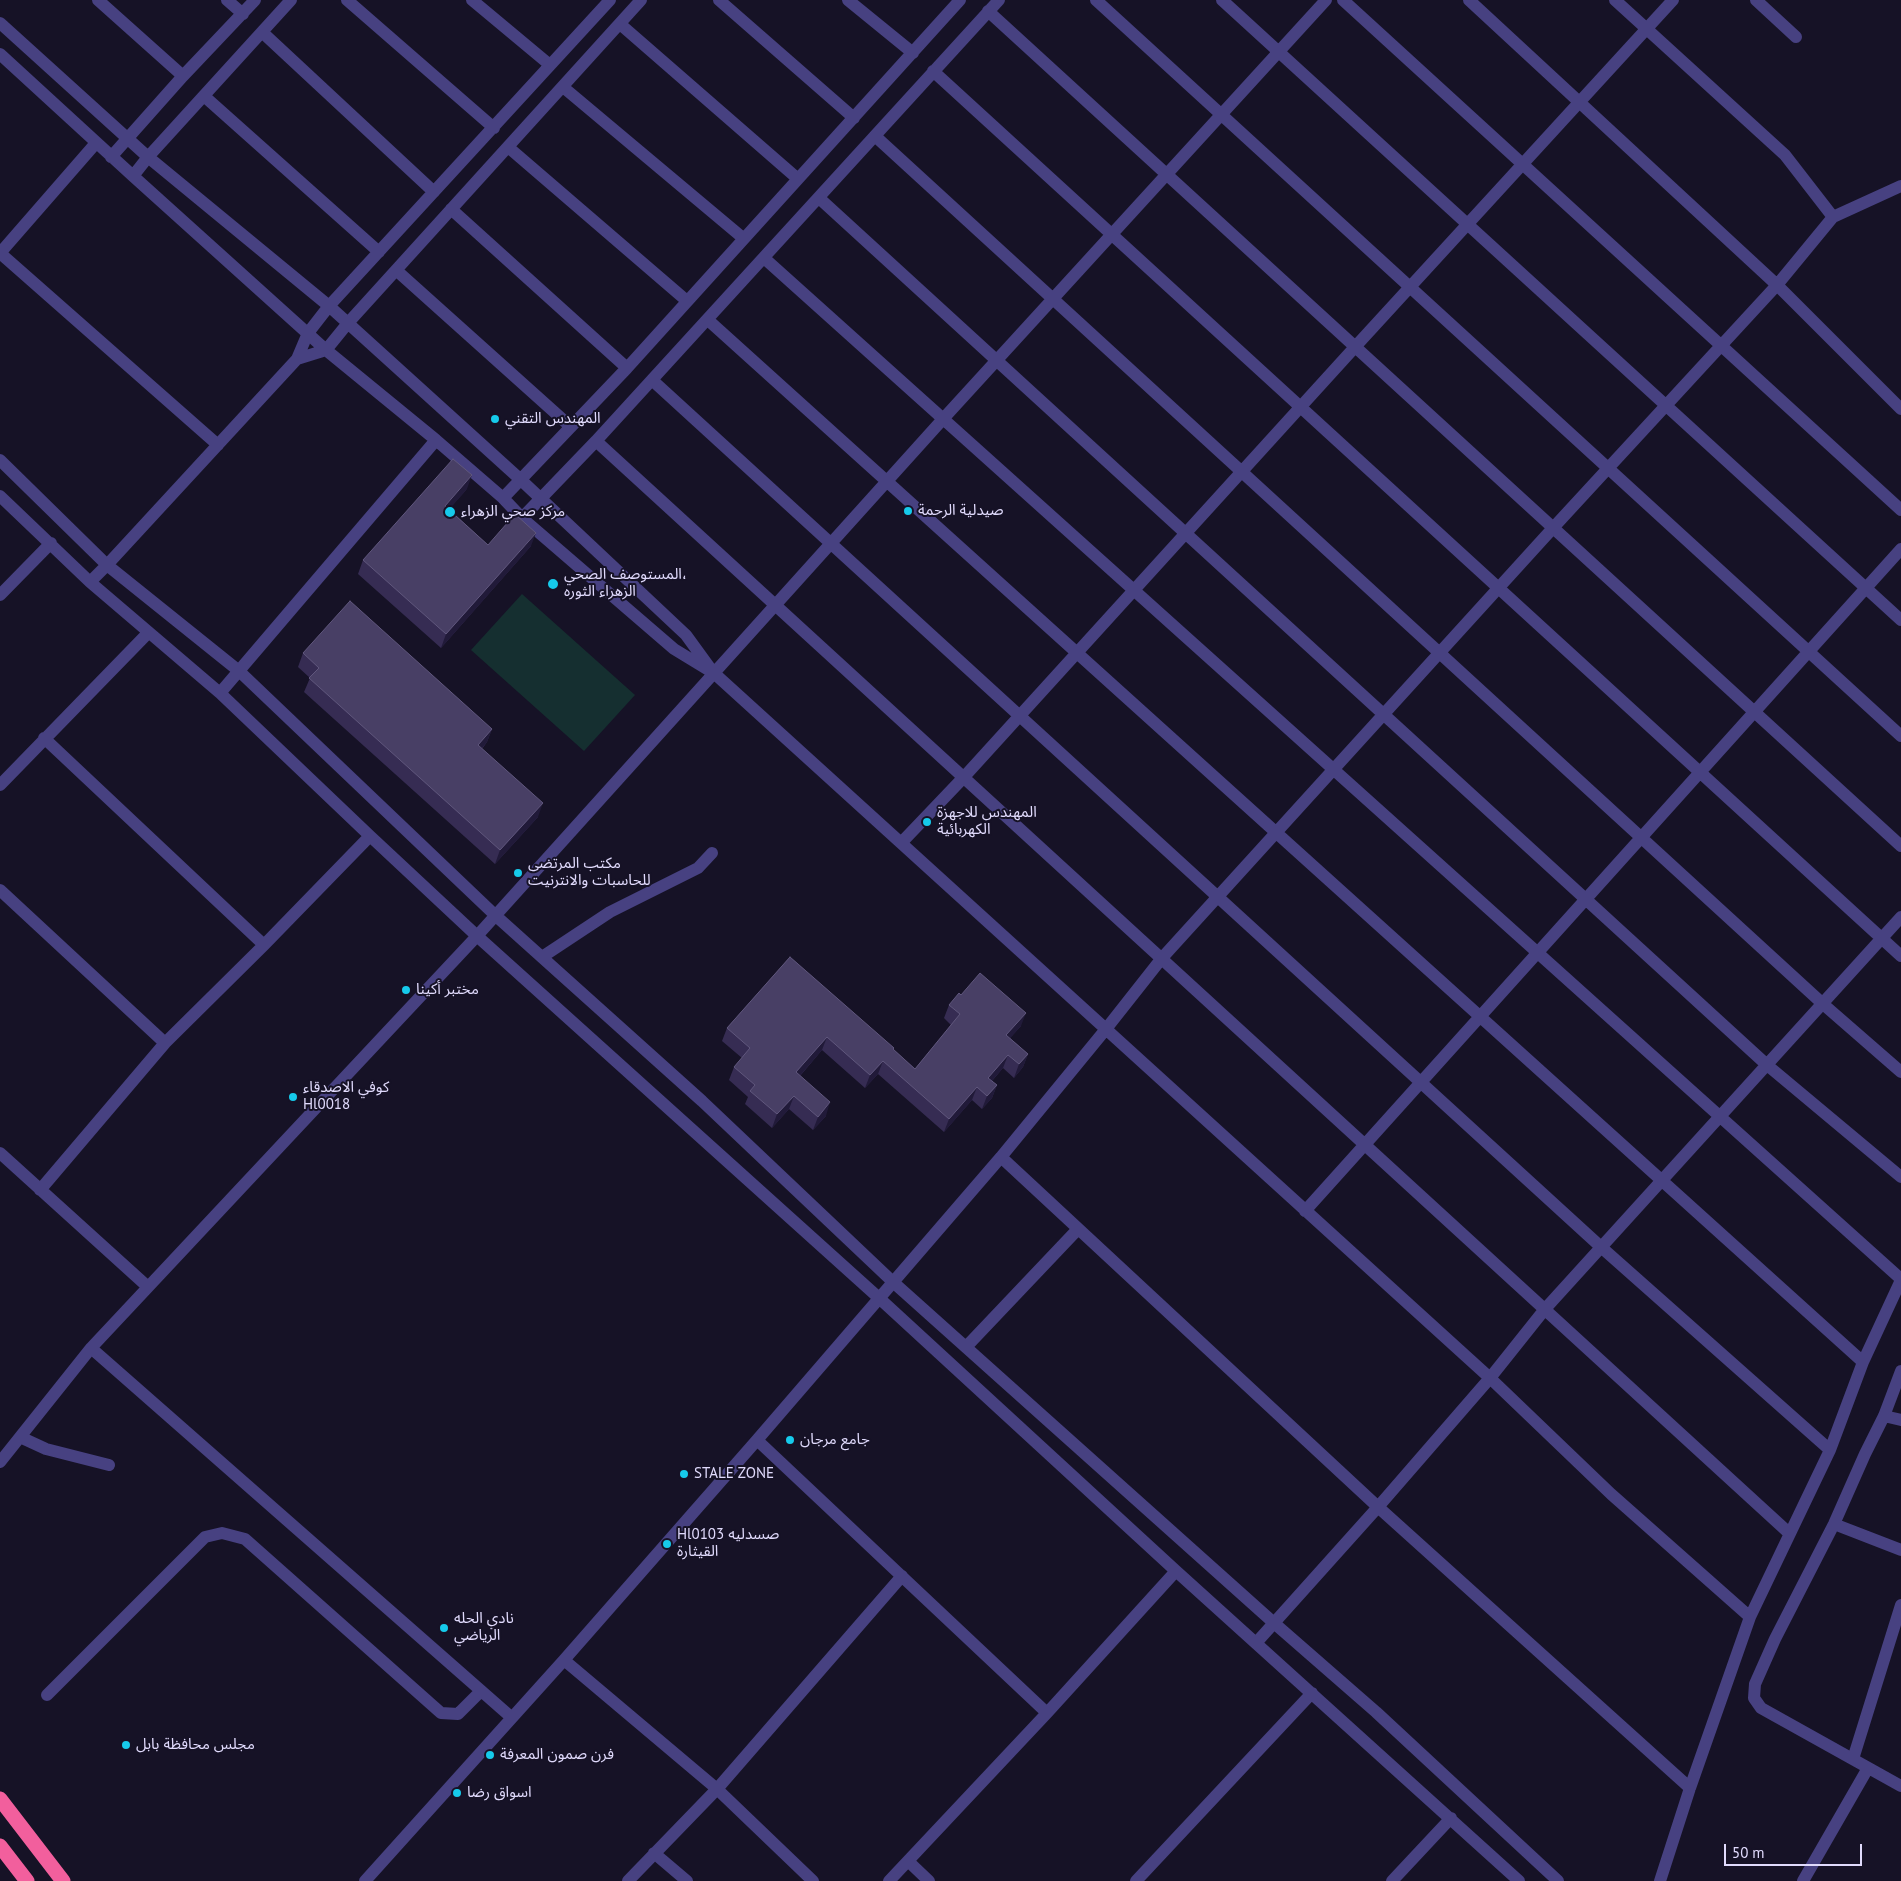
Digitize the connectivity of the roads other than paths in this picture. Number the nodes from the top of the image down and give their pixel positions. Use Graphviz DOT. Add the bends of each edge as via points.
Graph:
graph roads {
  1 [pos="98,0"];
  2 [pos="228,0"];
  3 [pos="255,0"];
  4 [pos="291,0"];
  5 [pos="347,0"];
  6 [pos="472,0"];
  7 [pos="641,0"];
  8 [pos="719,0"];
  9 [pos="848,0"];
  10 [pos="960,0"];
  11 [pos="999,0"];
  12 [pos="1096,0"];
  13 [pos="1222,0"];
  14 [pos="1326,0"];
  15 [pos="1344,0"];
  16 [pos="1469,0"];
  17 [pos="1615,0"];
  18 [pos="1673,0"];
  19 [pos="1756,0"];
  20 [pos="606,1"];
  21 [pos="988,11"];
  22 [pos="243,14"];
  23 [pos="0,23"];
  24 [pos="620,24"];
  25 [pos="1647,28"];
  26 [pos="262,32"];
  27 [pos="1796,37"];
  28 [pos="1278,51"];
  29 [pos="913,53"];
  30 [pos="0,54"];
  31 [pos="550,65"];
  32 [pos="933,71"];
  33 [pos="183,76"];
  34 [pos="563,87"];
  35 [pos="204,96"];
  36 [pos="1580,102"];
  37 [pos="1222,115"];
  38 [pos="854,118"];
  39 [pos="494,128"];
  40 [pos="875,136"];
  41 [pos="127,137"];
  42 [pos="96,143"];
  43 [pos="508,147"];
  44 [pos="111,157"];
  45 [pos="148,157"];
  46 [pos="1523,164"];
  47 [pos="1166,174"];
  48 [pos="133,176"];
  49 [pos="798,179"];
  50 [pos="1901,186"];
  51 [pos="434,192"];
  52 [pos="819,198"];
  53 [pos="452,209"];
  54 [pos="1833,217"];
  55 [pos="1467,224"];
  56 [pos="1112,235"];
  57 [pos="743,238"];
  58 [pos="379,252"];
  59 [pos="0,253"];
  60 [pos="764,258"];
  61 [pos="396,270"];
  62 [pos="1777,285"];
  63 [pos="1410,288"];
  64 [pos="1053,300"];
  65 [pos="687,301"];
  66 [pos="329,306"];
  67 [pos="708,320"];
  68 [pos="348,323"];
  69 [pos="308,333"];
  70 [pos="1721,345"];
  71 [pos="1355,347"];
  72 [pos="326,350"];
  73 [pos="297,358"];
  74 [pos="997,361"];
  75 [pos="627,368"];
  76 [pos="652,380"];
  77 [pos="1665,405"];
  78 [pos="1301,408"];
  79 [pos="1901,409"];
  80 [pos="943,418"];
  81 [pos="571,426"];
  82 [pos="436,440"];
  83 [pos="596,441"];
  84 [pos="218,445"];
  85 [pos="0,460"];
  86 [pos="1608,469"];
  87 [pos="1242,472"];
  88 [pos="521,480"];
  89 [pos="887,482"];
  90 [pos="0,496"];
  91 [pos="503,498"];
  92 [pos="540,499"];
  93 [pos="1901,510"];
  94 [pos="522,518"];
  95 [pos="1553,528"];
  96 [pos="1186,534"];
  97 [pos="51,543"];
  98 [pos="831,543"];
  99 [pos="1901,549"];
  100 [pos="107,566"];
  101 [pos="90,582"];
  102 [pos="1866,588"];
  103 [pos="1499,589"];
  104 [pos="1134,590"];
  105 [pos="0,595"];
  106 [pos="775,605"];
  107 [pos="1901,620"];
  108 [pos="148,633"];
  109 [pos="1809,652"];
  110 [pos="1077,653"];
  111 [pos="1440,653"];
  112 [pos="239,671"];
  113 [pos="715,674"];
  114 [pos="220,693"];
  115 [pos="1754,712"];
  116 [pos="1384,715"];
  117 [pos="1020,716"];
  118 [pos="1901,736"];
  119 [pos="44,738"];
  120 [pos="1333,769"];
  121 [pos="1700,772"];
  122 [pos="964,777"];
  123 [pos="0,785"];
  124 [pos="1276,833"];
  125 [pos="370,836"];
  126 [pos="1642,837"];
  127 [pos="902,842"];
  128 [pos="1901,846"];
  129 [pos="712,853"];
  130 [pos="0,890"];
  131 [pos="1218,897"];
  132 [pos="1586,899"];
  133 [pos="496,916"];
  134 [pos="1901,918"];
  135 [pos="478,936"];
  136 [pos="1882,939"];
  137 [pos="264,945"];
  138 [pos="1538,953"];
  139 [pos="1901,956"];
  140 [pos="542,957"];
  141 [pos="1162,958"];
  142 [pos="1823,1004"];
  143 [pos="1480,1017"];
  144 [pos="1106,1029"];
  145 [pos="165,1043"];
  146 [pos="1767,1065"];
  147 [pos="1901,1072"];
  148 [pos="1421,1082"];
  149 [pos="1720,1116"];
  150 [pos="1365,1144"];
  151 [pos="0,1153"];
  152 [pos="1001,1158"];
  153 [pos="1901,1177"];
  154 [pos="1662,1180"];
  155 [pos="40,1190"];
  156 [pos="1305,1211"];
  157 [pos="1078,1229"];
  158 [pos="1601,1247"];
  159 [pos="1901,1280"];
  160 [pos="893,1282"];
  161 [pos="148,1287"];
  162 [pos="879,1298"];
  163 [pos="1545,1308"];
  164 [pos="966,1347"];
  165 [pos="91,1348"];
  166 [pos="1863,1362"];
  167 [pos="1901,1371"];
  168 [pos="1490,1378"];
  169 [pos="1884,1416"];
  170 [pos="1901,1420"];
  171 [pos="20,1437"];
  172 [pos="757,1440"];
  173 [pos="1830,1450"];
  174 [pos="0,1462"];
  175 [pos="109,1465"];
  176 [pos="1378,1507"];
  177 [pos="1834,1524"];
  178 [pos="1789,1533"];
  179 [pos="1901,1550"];
  180 [pos="1176,1571"];
  181 [pos="902,1576"];
  182 [pos="1901,1605"];
  183 [pos="1750,1617"];
  184 [pos="1274,1623"];
  185 [pos="1896,1636"];
  186 [pos="1256,1643"];
  187 [pos="564,1660"];
  188 [pos="481,1691"];
  189 [pos="1312,1693"];
  190 [pos="47,1694"];
  191 [pos="1047,1713"];
  192 [pos="511,1717"];
  193 [pos="1853,1759"];
  194 [pos="1868,1768"];
  195 [pos="1901,1786"];
  196 [pos="1690,1788"];
  197 [pos="718,1789"];
  198 [pos="0,1799"];
  199 [pos="1451,1818"];
  200 [pos="0,1846"];
  201 [pos="654,1853"];
  202 [pos="908,1861"];
  203 [pos="27,1881"];
  204 [pos="63,1881"];
  205 [pos="365,1881"];
  206 [pos="628,1881"];
  207 [pos="687,1881"];
  208 [pos="813,1881"];
  209 [pos="889,1881"];
  210 [pos="929,1881"];
  211 [pos="1136,1881"];
  212 [pos="1392,1881"];
  213 [pos="1519,1881"];
  214 [pos="1558,1881"];
  215 [pos="1660,1881"];
  216 [pos="1803,1881"];
  1 -- 33 [label="street"];
  2 -- 22 [label="street"];
  3 -- 22 [label="street"];
  4 -- 26 [label="street"];
  5 -- 39 [label="street"];
  6 -- 31 [label="street"];
  7 -- 24 [label="street"];
  8 -- 38 [label="street"];
  9 -- 29 [label="street"];
  10 -- 29 [label="street"];
  11 -- 21 [label="street"];
  12 -- 37 [label="street"];
  13 -- 28 [label="street"];
  14 -- 28 [label="street"];
  15 -- 46 [label="street"];
  16 -- 36 [label="street"];
  17 -- 25 [label="street"];
  18 -- 25 [label="street"];
  19 -- 27 [label="street"];
  20 -- 31 [label="street"];
  21 -- 32 [label="street"];
  21 -- 47 [label="street"];
  22 -- 33 [label="street"];
  23 -- 41 [label="street"];
  24 -- 34 [label="street"];
  24 -- 49 [label="street"];
  25 -- 36 [label="street"];
  25 -- 54 [label="street" via="1785,155"];
  26 -- 35 [label="street"];
  26 -- 51 [label="street"];
  28 -- 37 [label="street"];
  28 -- 55 [label="street"];
  29 -- 38 [label="street"];
  30 -- 42 [label="street"];
  31 -- 39 [label="street"];
  32 -- 40 [label="street"];
  32 -- 56 [label="street"];
  33 -- 41 [label="street"];
  34 -- 43 [label="street"];
  34 -- 57 [label="street"];
  35 -- 45 [label="street"];
  35 -- 58 [label="street"];
  36 -- 46 [label="street"];
  36 -- 62 [label="street"];
  37 -- 47 [label="street"];
  37 -- 63 [label="street"];
  38 -- 49 [label="street"];
  39 -- 51 [label="street"];
  40 -- 52 [label="street"];
  40 -- 64 [label="street"];
  41 -- 44 [label="street"];
  41 -- 45 [label="street"];
  42 -- 44 [label="street"];
  42 -- 59 [label="street"];
  43 -- 53 [label="street"];
  43 -- 65 [label="street"];
  44 -- 48 [label="street"];
  45 -- 48 [label="street"];
  45 -- 66 [label="street"];
  46 -- 55 [label="street"];
  46 -- 70 [label="street"];
  47 -- 56 [label="street"];
  47 -- 71 [label="street"];
  48 -- 69 [label="street"];
  49 -- 57 [label="street"];
  50 -- 54 [label="street"];
  51 -- 58 [label="street"];
  52 -- 60 [label="street"];
  52 -- 74 [label="street"];
  53 -- 61 [label="street"];
  53 -- 75 [label="street"];
  54 -- 62 [label="street"];
  55 -- 63 [label="street"];
  55 -- 77 [label="street"];
  56 -- 64 [label="street"];
  56 -- 78 [label="street"];
  57 -- 65 [label="street"];
  58 -- 66 [label="street"];
  59 -- 84 [label="street"];
  60 -- 67 [label="street"];
  60 -- 80 [label="street"];
  61 -- 68 [label="street"];
  61 -- 81 [label="street"];
  62 -- 70 [label="street"];
  62 -- 79 [label="street"];
  63 -- 71 [label="street"];
  63 -- 86 [label="street"];
  64 -- 74 [label="street"];
  64 -- 87 [label="street"];
  65 -- 75 [label="street"];
  66 -- 68 [label="street"];
  66 -- 69 [label="street"];
  67 -- 76 [label="street"];
  67 -- 89 [label="street"];
  68 -- 72 [label="street"];
  68 -- 88 [label="street"];
  69 -- 72 [label="street"];
  69 -- 73 [label="street"];
  70 -- 77 [label="street"];
  70 -- 93 [label="street"];
  71 -- 78 [label="street"];
  71 -- 95 [label="street"];
  72 -- 73 [label="street"];
  72 -- 82 [label="street"];
  73 -- 84 [label="street"];
  74 -- 80 [label="street"];
  74 -- 96 [label="street"];
  75 -- 81 [label="street"];
  76 -- 83 [label="street"];
  76 -- 98 [label="street"];
  77 -- 86 [label="street"];
  77 -- 102 [label="street"];
  78 -- 87 [label="street"];
  78 -- 103 [label="street"];
  80 -- 89 [label="street"];
  80 -- 104 [label="street"];
  81 -- 88 [label="street"];
  82 -- 91 [label="street"];
  82 -- 112 [label="street"];
  83 -- 92 [label="street"];
  83 -- 106 [label="street"];
  84 -- 100 [label="street"];
  85 -- 100 [label="street"];
  86 -- 95 [label="street"];
  86 -- 109 [label="street"];
  87 -- 96 [label="street"];
  87 -- 111 [label="street"];
  88 -- 91 [label="street"];
  88 -- 92 [label="street"];
  89 -- 98 [label="street"];
  89 -- 110 [label="street"];
  90 -- 97 [label="street"];
  91 -- 94 [label="street"];
  92 -- 94 [label="street"];
  92 -- 113 [label="street" via="686,635"];
  94 -- 113 [label="street" via="674,649"];
  95 -- 103 [label="street"];
  95 -- 115 [label="street"];
  96 -- 104 [label="street"];
  96 -- 116 [label="street"];
  97 -- 101 [label="street"];
  97 -- 105 [label="street"];
  98 -- 106 [label="street"];
  98 -- 117 [label="street"];
  99 -- 102 [label="street"];
  100 -- 101 [label="street"];
  100 -- 112 [label="street"];
  101 -- 108 [label="street"];
  102 -- 107 [label="street"];
  102 -- 109 [label="street"];
  103 -- 111 [label="street"];
  103 -- 121 [label="street"];
  104 -- 110 [label="street"];
  104 -- 120 [label="street"];
  106 -- 113 [label="street"];
  106 -- 122 [label="street"];
  108 -- 114 [label="street"];
  108 -- 119 [label="street"];
  109 -- 115 [label="street"];
  109 -- 118 [label="street"];
  110 -- 117 [label="street"];
  110 -- 124 [label="street"];
  111 -- 116 [label="street"];
  111 -- 126 [label="street"];
  112 -- 114 [label="street"];
  112 -- 133 [label="street"];
  113 -- 127 [label="street"];
  113 -- 133 [label="street"];
  114 -- 125 [label="street"];
  115 -- 121 [label="street"];
  115 -- 128 [label="street"];
  116 -- 120 [label="street"];
  116 -- 132 [label="street"];
  117 -- 122 [label="street"];
  117 -- 131 [label="street"];
  119 -- 123 [label="street"];
  119 -- 137 [label="street"];
  120 -- 124 [label="street"];
  120 -- 138 [label="street"];
  121 -- 126 [label="street"];
  121 -- 136 [label="street"];
  122 -- 127 [label="street"];
  122 -- 141 [label="street"];
  124 -- 131 [label="street"];
  124 -- 143 [label="street"];
  125 -- 135 [label="street"];
  125 -- 137 [label="street"];
  126 -- 132 [label="street"];
  126 -- 142 [label="street"];
  127 -- 144 [label="street"];
  129 -- 140 [label="street" via="698,868 610,912"];
  130 -- 145 [label="street"];
  131 -- 141 [label="street"];
  131 -- 148 [label="street"];
  132 -- 138 [label="street"];
  132 -- 146 [label="street"];
  133 -- 135 [label="street"];
  133 -- 140 [label="street"];
  134 -- 136 [label="street"];
  135 -- 161 [label="street"];
  135 -- 162 [label="street"];
  136 -- 139 [label="street"];
  136 -- 142 [label="street"];
  137 -- 145 [label="street"];
  138 -- 143 [label="street"];
  138 -- 149 [label="street"];
  140 -- 160 [label="street" via="702,1101"];
  141 -- 144 [label="street"];
  141 -- 150 [label="street"];
  142 -- 146 [label="street"];
  142 -- 147 [label="street"];
  143 -- 148 [label="street"];
  143 -- 154 [label="street"];
  144 -- 152 [label="street"];
  144 -- 156 [label="street"];
  145 -- 155 [label="street"];
  146 -- 149 [label="street"];
  146 -- 153 [label="street"];
  148 -- 150 [label="street"];
  148 -- 158 [label="street"];
  149 -- 154 [label="street"];
  149 -- 159 [label="street"];
  150 -- 156 [label="street"];
  150 -- 163 [label="street"];
  151 -- 155 [label="street"];
  152 -- 157 [label="street"];
  152 -- 160 [label="street"];
  154 -- 158 [label="street"];
  154 -- 166 [label="street"];
  155 -- 161 [label="street"];
  156 -- 168 [label="street"];
  157 -- 164 [label="street"];
  157 -- 176 [label="street"];
  158 -- 163 [label="street"];
  158 -- 173 [label="street"];
  159 -- 166 [label="street"];
  160 -- 162 [label="street"];
  160 -- 164 [label="street"];
  161 -- 165 [label="street"];
  162 -- 172 [label="street"];
  162 -- 180 [label="street"];
  163 -- 168 [label="street"];
  163 -- 178 [label="street"];
  164 -- 184 [label="street"];
  165 -- 171 [label="street"];
  165 -- 188 [label="street"];
  166 -- 173 [label="street"];
  167 -- 169 [label="street"];
  168 -- 176 [label="street"];
  168 -- 183 [label="street" via="1612,1494"];
  169 -- 170 [label="street"];
  169 -- 177 [label="street"];
  171 -- 174 [label="street"];
  171 -- 175 [label="street" via="46,1449"];
  172 -- 181 [label="street"];
  172 -- 187 [label="street"];
  173 -- 178 [label="street"];
  176 -- 184 [label="street"];
  176 -- 196 [label="street"];
  177 -- 179 [label="street"];
  177 -- 193 [label="street" via="1775,1639 1755,1684 1754,1698 1760,1708"];
  178 -- 183 [label="street"];
  180 -- 186 [label="street"];
  180 -- 191 [label="street"];
  181 -- 191 [label="street"];
  181 -- 197 [label="street"];
  182 -- 185 [label="street"];
  183 -- 196 [label="street"];
  184 -- 186 [label="street"];
  184 -- 214 [label="street" via="1376,1712"];
  185 -- 193 [label="street"];
  186 -- 189 [label="street"];
  187 -- 192 [label="street"];
  187 -- 197 [label="street"];
  188 -- 190 [label="street" via="458,1714 441,1713 245,1539 222,1533 205,1537"];
  188 -- 192 [label="street"];
  189 -- 199 [label="street"];
  189 -- 211 [label="street"];
  191 -- 202 [label="street"];
  192 -- 205 [label="street"];
  193 -- 194 [label="street"];
  194 -- 195 [label="street"];
  194 -- 216 [label="street"];
  196 -- 215 [label="street"];
  197 -- 201 [label="street"];
  197 -- 208 [label="street"];
  198 -- 204 [label="highway"];
  199 -- 212 [label="street"];
  199 -- 213 [label="street"];
  200 -- 203 [label="highway"];
  201 -- 206 [label="street"];
  201 -- 207 [label="street"];
  202 -- 209 [label="street"];
  202 -- 210 [label="street"];
}
